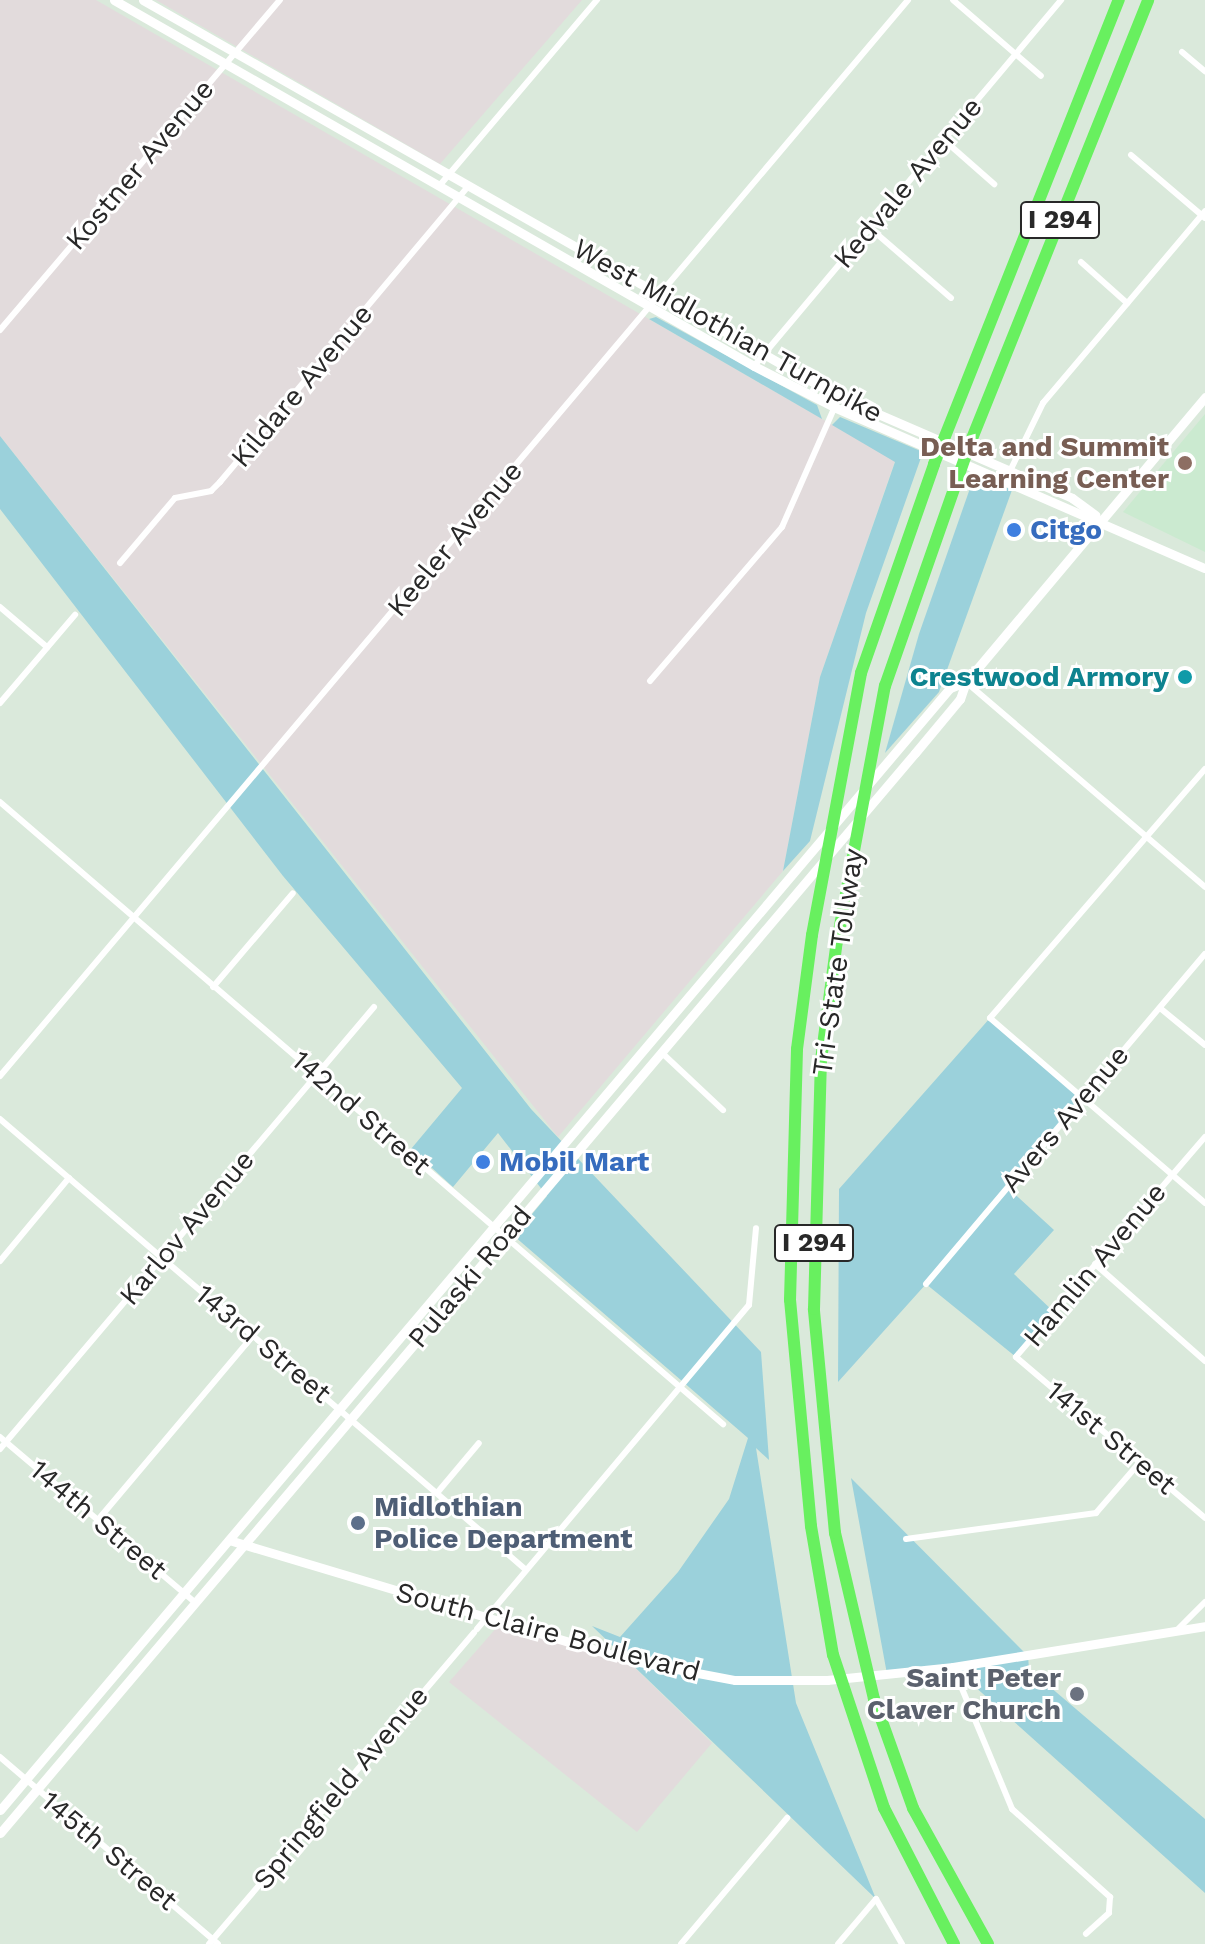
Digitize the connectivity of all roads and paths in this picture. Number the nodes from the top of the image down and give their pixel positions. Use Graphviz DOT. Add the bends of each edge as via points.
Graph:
graph roads {
  1 [pos="114,0"];
  2 [pos="143,0"];
  3 [pos="280,0"];
  4 [pos="597,0"];
  5 [pos="908,0"];
  6 [pos="953,0"];
  7 [pos="1061,0"];
  8 [pos="1119,0"];
  9 [pos="1148,0"];
  10 [pos="1182,52"];
  11 [pos="236,53"];
  12 [pos="1015,56"];
  13 [pos="226,64"];
  14 [pos="1205,71"];
  15 [pos="1041,76"];
  16 [pos="944,140"];
  17 [pos="1131,155"];
  18 [pos="449,174"];
  19 [pos="994,184"];
  20 [pos="440,185"];
  21 [pos="468,186"];
  22 [pos="460,197"];
  23 [pos="1204,215"];
  24 [pos="870,228"];
  25 [pos="1081,262"];
  26 [pos="661,296"];
  27 [pos="951,298"];
  28 [pos="1127,303"];
  29 [pos="652,307"];
  30 [pos="0,330"];
  31 [pos="764,355"];
  32 [pos="754,366"];
  33 [pos="839,397"];
  34 [pos="1205,397"];
  35 [pos="834,407"];
  36 [pos="1010,471"];
  37 [pos="1101,519"];
  38 [pos="120,563"];
  39 [pos="1205,568"];
  40 [pos="0,607"];
  41 [pos="75,615"];
  42 [pos="47,647"];
  43 [pos="650,681"];
  44 [pos="966,682"];
  45 [pos="0,703"];
  46 [pos="1205,769"];
  47 [pos="0,802"];
  48 [pos="1147,837"];
  49 [pos="1205,887"];
  50 [pos="293,893"];
  51 [pos="134,918"];
  52 [pos="1205,954"];
  53 [pos="213,987"];
  54 [pos="374,1007"];
  55 [pos="1160,1008"];
  56 [pos="1205,1045"];
  57 [pos="661,1052"];
  58 [pos="317,1075"];
  59 [pos="0,1076"];
  60 [pos="1084,1098"];
  61 [pos="723,1110"];
  62 [pos="0,1119"];
  63 [pos="1205,1137"];
  64 [pos="1172,1175"];
  65 [pos="69,1178"];
  66 [pos="1205,1203"];
  67 [pos="494,1227"];
  68 [pos="756,1228"];
  69 [pos="504,1236"];
  70 [pos="162,1258"];
  71 [pos="0,1261"];
  72 [pos="1095,1264"];
  73 [pos="926,1284"];
  74 [pos="253,1336"];
  75 [pos="1016,1357"];
  76 [pos="1205,1361"];
  77 [pos="680,1387"];
  78 [pos="341,1410"];
  79 [pos="351,1419"];
  80 [pos="723,1424"];
  81 [pos="3,1439"];
  82 [pos="479,1443"];
  83 [pos="0,1449"];
  84 [pos="1140,1462"];
  85 [pos="437,1493"];
  86 [pos="1205,1518"];
  87 [pos="97,1521"];
  88 [pos="906,1539"];
  89 [pos="229,1540"];
  90 [pos="245,1546"];
  91 [pos="525,1569"];
  92 [pos="184,1592"];
  93 [pos="1205,1602"];
  94 [pos="196,1603"];
  95 [pos="486,1619"];
  96 [pos="1205,1626"];
  97 [pos="1177,1630"];
  98 [pos="953,1667"];
  99 [pos="0,1757"];
  100 [pos="26,1780"];
  101 [pos="37,1789"];
  102 [pos="0,1810"];
  103 [pos="787,1818"];
  104 [pos="0,1833"];
  105 [pos="1086,1934"];
  106 [pos="213,1942"];
  107 [pos="681,1944"];
  108 [pos="838,1944"];
  109 [pos="902,1944"];
  110 [pos="954,1944"];
  111 [pos="988,1944"];
  1 -- 13 [label="main road, West Midlothian Turnpike"];
  2 -- 11 [label="main road, West Midlothian Turnpike"];
  3 -- 11 [label="street, Kostner Avenue"];
  4 -- 18 [label="street"];
  5 -- 26 [label="street, Keeler Avenue"];
  6 -- 12 [label="street"];
  7 -- 12 [label="street, Kedvale Avenue"];
  8 -- 110 [label="highway, Tri-State Tollway / I 294" via="947,430 861,673 823,872 797,1049 790,1300 811,1526 833,1655 899,1842"];
  9 -- 111 [label="highway, Tri-State Tollway / I 294" via="971,441 885,686 821,1060 814,1309 835,1533 874,1699 913,1808"];
  10 -- 14 [label="street"];
  11 -- 13 [label="street, Kostner Avenue"];
  11 -- 18 [label="main road, West Midlothian Turnpike"];
  12 -- 15 [label="street"];
  12 -- 16 [label="street, Kedvale Avenue"];
  13 -- 20 [label="main road, West Midlothian Turnpike"];
  13 -- 30 [label="street, Kostner Avenue"];
  16 -- 19 [label="street"];
  16 -- 24 [label="street, Kedvale Avenue"];
  17 -- 23 [label="street"];
  18 -- 20 [label="street"];
  18 -- 21 [label="main road, West Midlothian Turnpike"];
  20 -- 22 [label="main road, West Midlothian Turnpike"];
  21 -- 22 [label="street, Kildare Avenue"];
  21 -- 26 [label="main road, West Midlothian Turnpike"];
  22 -- 29 [label="main road, West Midlothian Turnpike"];
  22 -- 38 [label="street, Kildare Avenue" via="220,482 211,491 175,498"];
  23 -- 28 [label="street"];
  24 -- 27 [label="street"];
  24 -- 31 [label="street, Kedvale Avenue"];
  25 -- 28 [label="street"];
  26 -- 29 [label="street, Keeler Avenue"];
  26 -- 31 [label="main road, West Midlothian Turnpike"];
  28 -- 36 [label="street" via="1043,403"];
  29 -- 32 [label="main road, West Midlothian Turnpike"];
  29 -- 51 [label="street, Keeler Avenue"];
  31 -- 32 [label="street, Kedvale Avenue"];
  31 -- 33 [label="main road, West Midlothian Turnpike"];
  32 -- 35 [label="main road, West Midlothian Turnpike"];
  33 -- 35 [label="street"];
  33 -- 36 [label="main road, West Midlothian Turnpike"];
  34 -- 37 [label="main road, Pulaski Road"];
  35 -- 37 [label="main road, West Midlothian Turnpike"];
  35 -- 43 [label="street" via="782,527"];
  36 -- 37 [label="main road, West Midlothian Turnpike" via="1072,498"];
  37 -- 39 [label="main road"];
  37 -- 44 [label="main road, Pulaski Road"];
  40 -- 42 [label="street"];
  41 -- 42 [label="street"];
  42 -- 45 [label="street"];
  44 -- 48 [label="street"];
  44 -- 57 [label="main road, Pulaski Road" via="960,699"];
  44 -- 67 [label="main road, Pulaski Road" via="950,688"];
  46 -- 48 [label="street"];
  47 -- 51 [label="street, 142nd Street"];
  48 -- 49 [label="street"];
  48 -- 60 [label="street" via="990,1018"];
  50 -- 53 [label="street"];
  51 -- 53 [label="street, 142nd Street"];
  51 -- 59 [label="street, Keeler Avenue"];
  52 -- 55 [label="street, Avers Avenue"];
  53 -- 58 [label="street, 142nd Street"];
  54 -- 58 [label="street, Karlov Avenue"];
  55 -- 56 [label="street"];
  55 -- 60 [label="street, Avers Avenue"];
  57 -- 61 [label="street"];
  57 -- 69 [label="main road, Pulaski Road"];
  58 -- 67 [label="street, 142nd Street"];
  58 -- 70 [label="street, Karlov Avenue"];
  60 -- 64 [label="street"];
  60 -- 73 [label="street, Avers Avenue"];
  62 -- 65 [label="street, 143rd Street"];
  63 -- 64 [label="street, Hamlin Avenue"];
  64 -- 66 [label="street"];
  64 -- 72 [label="street, Hamlin Avenue"];
  65 -- 70 [label="street, 143rd Street"];
  65 -- 71 [label="street"];
  67 -- 69 [label="street, 142nd Street"];
  67 -- 78 [label="main road, Pulaski Road"];
  68 -- 77 [label="street, Springfield Avenue" via="749,1305"];
  69 -- 77 [label="street, 142nd Street"];
  69 -- 79 [label="main road, Pulaski Road"];
  70 -- 74 [label="street, 143rd Street"];
  70 -- 81 [label="street, Karlov Avenue"];
  72 -- 75 [label="street, Hamlin Avenue"];
  72 -- 76 [label="street"];
  74 -- 78 [label="street, 143rd Street"];
  74 -- 87 [label="street"];
  75 -- 84 [label="street, 141st Street"];
  77 -- 80 [label="street, 142nd Street"];
  77 -- 91 [label="street, Springfield Avenue"];
  78 -- 79 [label="street, 143rd Street"];
  78 -- 89 [label="main road, Pulaski Road"];
  79 -- 85 [label="street, 143rd Street"];
  79 -- 90 [label="main road, Pulaski Road"];
  81 -- 83 [label="street, Karlov Avenue"];
  81 -- 87 [label="street, 144th Street"];
  82 -- 85 [label="street"];
  84 -- 86 [label="street, 141st Street"];
  84 -- 88 [label="street" via="1096,1513"];
  85 -- 91 [label="street, 143rd Street"];
  87 -- 92 [label="street, 144th Street"];
  89 -- 90 [label="main road, South Claire Boulevard"];
  89 -- 92 [label="main road, Pulaski Road"];
  90 -- 94 [label="main road, Pulaski Road"];
  90 -- 95 [label="main road, South Claire Boulevard"];
  91 -- 95 [label="street, Springfield Avenue"];
  92 -- 94 [label="street, 144th Street"];
  92 -- 100 [label="main road, Pulaski Road"];
  93 -- 97 [label="street"];
  94 -- 101 [label="main road, Pulaski Road"];
  95 -- 98 [label="main road, South Claire Boulevard" via="629,1660 735,1680 827,1680"];
  95 -- 106 [label="street, Springfield Avenue"];
  96 -- 97 [label="main road, South Claire Boulevard"];
  97 -- 98 [label="main road, South Claire Boulevard"];
  98 -- 105 [label="street" via="1012,1809 1110,1897 1109,1913"];
  99 -- 100 [label="street, 145th Street"];
  100 -- 101 [label="street, 145th Street"];
  100 -- 102 [label="main road, Pulaski Road"];
  101 -- 104 [label="main road, Pulaski Road"];
  101 -- 106 [label="street, 145th Street"];
  103 -- 107 [label="street"];
  108 -- 109 [label="street" via="876,1899"];
}
